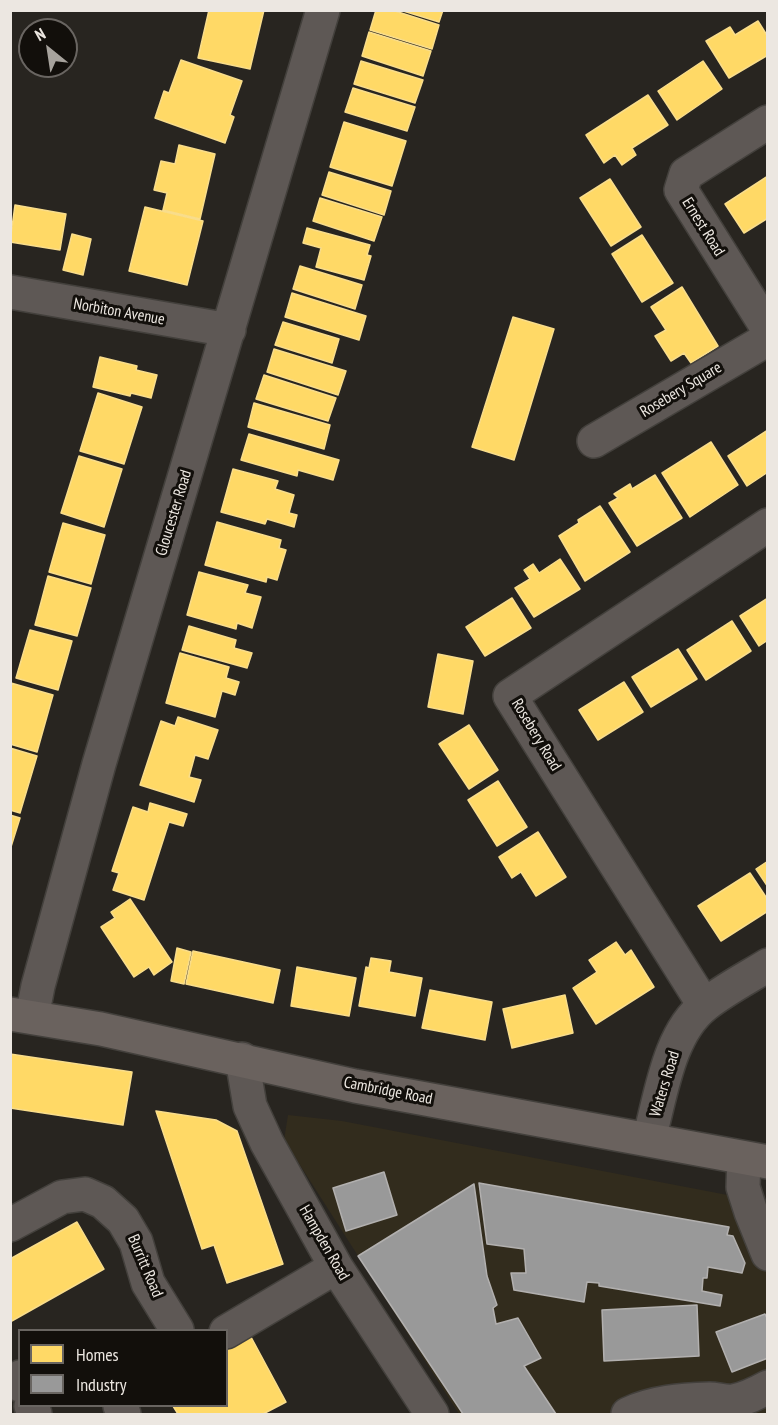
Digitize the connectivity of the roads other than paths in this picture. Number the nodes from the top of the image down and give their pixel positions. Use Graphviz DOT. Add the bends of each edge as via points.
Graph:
graph roads {
  1 [pos="323,10"];
  2 [pos="768,122"];
  3 [pos="10,292"];
  4 [pos="768,329"];
  5 [pos="229,330"];
  6 [pos="768,339"];
  7 [pos="594,441"];
  8 [pos="768,525"];
  9 [pos="768,965"];
  10 [pos="704,1005"];
  11 [pos="21,1015"];
  12 [pos="242,1059"];
  13 [pos="649,1139"];
  14 [pos="756,1160"];
  15 [pos="10,1225"];
  16 [pos="768,1254"];
  17 [pos="336,1267"];
  18 [pos="176,1329"];
  19 [pos="228,1331"];
  20 [pos="768,1387"];
  21 [pos="432,1414"];
  22 [pos="628,1414"];
  1 -- 5 [label="street, Gloucester Road"];
  2 -- 4 [label="street, Ernest Road" via="686,174 681,190"];
  3 -- 5 [label="street, Norbiton Avenue"];
  5 -- 11 [label="street, Gloucester Road" via="99,764 38,986"];
  6 -- 7 [label="street, Rosebery Square"];
  8 -- 10 [label="street, Rosebery Road" via="510,696"];
  9 -- 10 [label="street, Waters Road"];
  10 -- 13 [label="street, Waters Road" via="684,1028 664,1074"];
  11 -- 12 [label="main road, Cambridge Road"];
  12 -- 13 [label="main road, Cambridge Road" via="355,1086"];
  12 -- 17 [label="street, Hampden Road" via="249,1106"];
  13 -- 14 [label="main road, Cambridge Road"];
  14 -- 16 [label="street" via="743,1187"];
  15 -- 18 [label="street, Burritt Road" via="62,1197 85,1194 103,1202 123,1220 136,1242 148,1283"];
  17 -- 19 [label="street"];
  17 -- 21 [label="street, Hampden Road"];
  20 -- 22 [label="street" via="732,1401 667,1401"];
}
